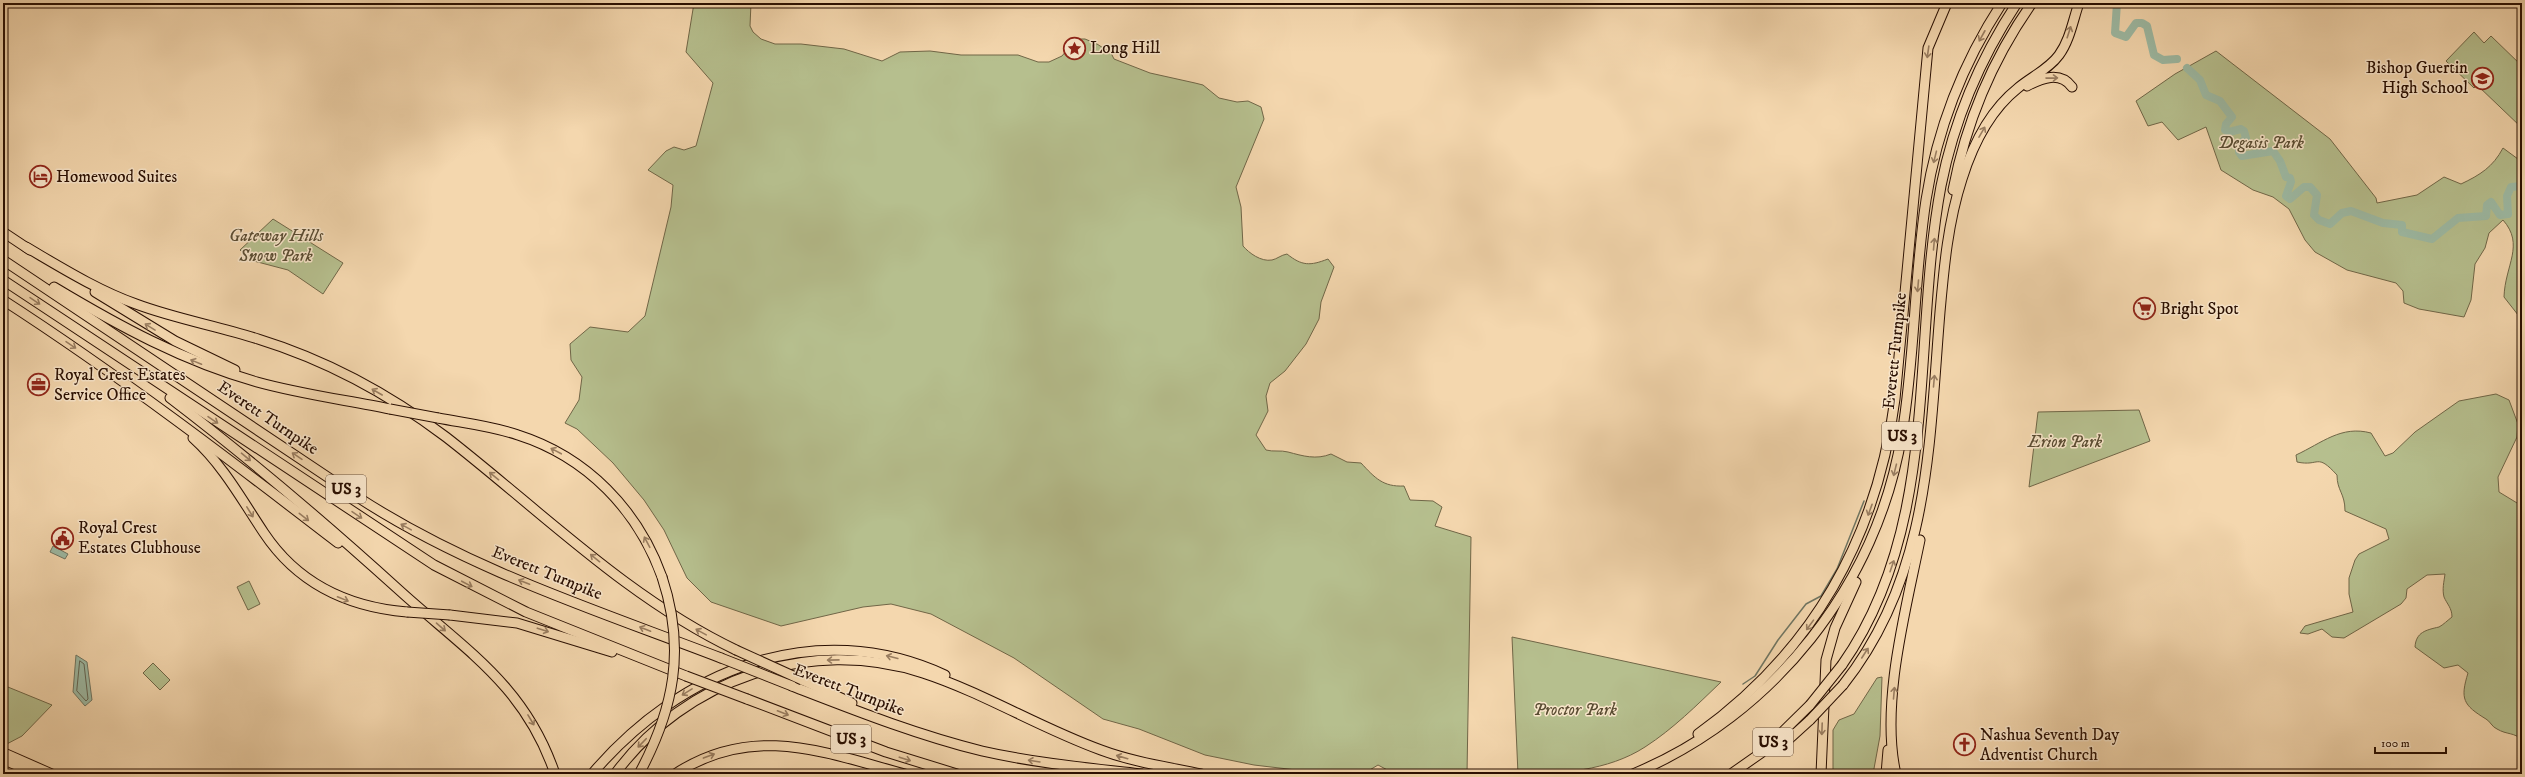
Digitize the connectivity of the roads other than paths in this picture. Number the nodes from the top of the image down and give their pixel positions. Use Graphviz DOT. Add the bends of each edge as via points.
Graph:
graph roads {
  1 [pos="1941,3"];
  2 [pos="1947,3"];
  3 [pos="2002,3"];
  4 [pos="2017,3"];
  5 [pos="2032,3"];
  6 [pos="2079,3"];
  7 [pos="1931,37"];
  8 [pos="2072,87"];
  9 [pos="1996,110"];
  10 [pos="3,232"];
  11 [pos="26,247"];
  12 [pos="1946,251"];
  13 [pos="3,259"];
  14 [pos="3,280"];
  15 [pos="3,300"];
  16 [pos="104,348"];
  17 [pos="315,394"];
  18 [pos="1932,405"];
  19 [pos="160,410"];
  20 [pos="1884,507"];
  21 [pos="401,592"];
  22 [pos="686,676"];
  23 [pos="1016,713"];
  24 [pos="1892,721"];
  25 [pos="909,730"];
  26 [pos="3,752"];
  27 [pos="1761,753"];
  28 [pos="3,760"];
  29 [pos="36,774"];
  30 [pos="52,774"];
  31 [pos="555,774"];
  32 [pos="592,774"];
  33 [pos="616,774"];
  34 [pos="639,774"];
  35 [pos="675,774"];
  36 [pos="905,774"];
  37 [pos="958,774"];
  38 [pos="1142,774"];
  39 [pos="1201,774"];
  40 [pos="1632,774"];
  41 [pos="1731,774"];
  42 [pos="1821,774"];
  43 [pos="1886,774"];
  44 [pos="1896,774"];
  1 -- 7 [label="highway" via="1933,23"];
  2 -- 7 [label="highway"];
  3 -- 20 [label="highway, Everett Turnpike / US 3, one-way" via="1961,79 1943,127 1933,164 1924,214 1903,428 1895,470"];
  27 -- 4 [label="highway, Everett Turnpike / US 3, one-way, bridge" via="1810,705 1842,666 1879,599 1894,558 1907,513 1916,453 1937,213 1950,150 1977,73"];
  5 -- 12 [label="highway" via="1999,56 1971,120 1955,182"];
  9 -- 6 [label="highway, one-way" via="2013,92 2058,56"];
  7 -- 40 [label="highway, one-way" via="1921,112 1893,416 1884,466 1861,534 1822,606 1774,669 1705,728"];
  9 -- 8 [label="highway, one-way" via="2023,88 2047,77 2061,78"];
  12 -- 9 [label="highway, one-way" via="1954,208 1966,167 1977,139"];
  10 -- 11 [label="highway"];
  17 -- 11 [label="highway, one-way" via="243,372 186,347"];
  25 -- 11 [label="highway, one-way, bridge" via="736,650 646,598 446,437 369,387 319,362 278,346 160,313 123,299 83,280"];
  18 -- 12 [label="highway, one-way"];
  17 -- 13 [label="highway, one-way" via="251,380 173,352 125,329"];
  25 -- 13 [label="highway, Everett Turnpike / US 3, one-way, bridge" via="500,573 407,527 359,498"];
  14 -- 16 [label="highway, Everett Turnpike / US 3, one-way"];
  15 -- 19 [label="highway, one-way" via="78,349"];
  16 -- 21 [label="highway, one-way" via="241,452"];
  16 -- 22 [label="highway, Everett Turnpike / US 3, one-way" via="434,565 514,607"];
  34 -- 17 [label="highway, one-way, bridge" via="661,731 673,680 674,628 662,577 649,545 630,515 608,489 578,464 551,448 519,435"];
  24 -- 18 [label="highway, one-way" via="1899,647 1927,500"];
  27 -- 18 [label="highway, one-way, bridge" via="1788,740 1810,720 1862,659 1884,622 1907,566 1923,495"];
  19 -- 21 [label="highway, one-way" via="234,462"];
  19 -- 22 [label="highway, one-way, bridge" via="196,440 216,462 271,543 297,571 325,591 373,608 484,617 521,624"];
  20 -- 40 [label="highway, Everett Turnpike / US 3" via="1868,547 1846,589 1820,628 1787,668 1716,729 1672,755"];
  20 -- 42 [label="highway, one-way" via="1869,552 1836,623 1828,649 1824,680"];
  21 -- 31 [label="highway, one-way" via="479,659 508,688 537,730"];
  22 -- 37 [label="highway, Everett Turnpike / US 3, one-way, bridge" via="886,752"];
  23 -- 32 [label="highway, one-way" via="948,676 902,659 850,650 796,652 741,666 695,687 636,729"];
  23 -- 33 [label="highway, one-way" via="942,680 898,666 846,660 790,664 737,679 691,703 647,737"];
  39 -- 23 [label="highway, one-way" via="1110,754"];
  24 -- 43 [label="highway"];
  24 -- 44 [label="highway" via="1892,752"];
  38 -- 25 [label="highway, Everett Turnpike / US 3, one-way" via="1021,759 966,747"];
  26 -- 30 [label="main road"];
  27 -- 41 [label="highway, Everett Turnpike / US 3"];
  28 -- 29 [label="main road"];
  35 -- 36 [label="highway, one-way" via="698,761 722,752 747,746 773,744 814,749"];
}
